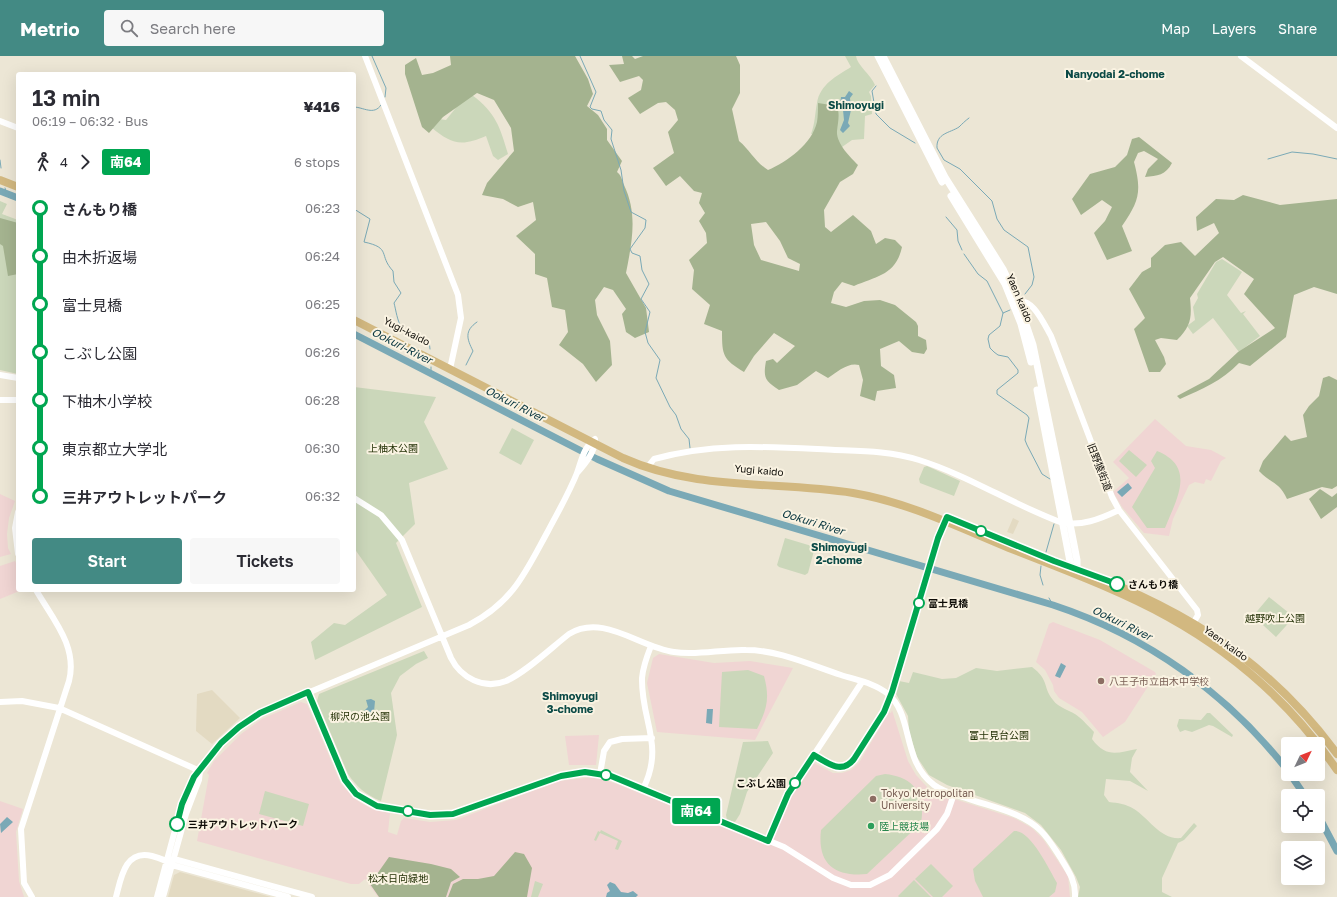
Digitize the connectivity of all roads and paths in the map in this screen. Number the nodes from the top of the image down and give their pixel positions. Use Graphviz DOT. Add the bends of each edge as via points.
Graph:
graph roads {
  1 [pos="365,56"];
  2 [pos="878,56"];
  3 [pos="883,56"];
  4 [pos="1241,56"];
  5 [pos="0,121"];
  6 [pos="16,127"];
  7 [pos="1337,128"];
  8 [pos="0,175"];
  9 [pos="0,180"];
  10 [pos="16,181"];
  11 [pos="16,186"];
  12 [pos="1016,302"];
  13 [pos="356,316"];
  14 [pos="356,321"];
  15 [pos="450,367"];
  16 [pos="0,375"];
  17 [pos="16,378"];
  18 [pos="0,400"];
  19 [pos="16,400"];
  20 [pos="592,445"];
  21 [pos="650,464"];
  22 [pos="356,499"];
  23 [pos="1119,510"];
  24 [pos="946,519"];
  25 [pos="16,523"];
  26 [pos="1067,523"];
  27 [pos="16,537"];
  28 [pos="1073,570"];
  29 [pos="37,592"];
  30 [pos="1194,623"];
  31 [pos="1189,630"];
  32 [pos="442,636"];
  33 [pos="651,646"];
  34 [pos="862,682"];
  35 [pos="308,692"];
  36 [pos="0,702"];
  37 [pos="59,708"];
  38 [pos="652,738"];
  39 [pos="1337,754"];
  40 [pos="814,755"];
  41 [pos="1337,770"];
  42 [pos="200,771"];
  43 [pos="600,774"];
  44 [pos="643,789"];
  45 [pos="954,794"];
  46 [pos="768,841"];
  47 [pos="167,860"];
  48 [pos="173,862"];
  49 [pos="32,897"];
  50 [pos="116,897"];
  51 [pos="156,897"];
  52 [pos="163,897"];
  53 [pos="288,897"];
  54 [pos="312,897"];
  55 [pos="1076,897"];
  1 -- 15 [label="street" via="458,295 461,318"];
  2 -- 12 [label="main road, Yaen kaido" via="936,171"];
  3 -- 12 [label="main road, Yaen kaido" via="945,177 998,261"];
  4 -- 7 [label="street"];
  5 -- 6 [label="street"];
  8 -- 10 [label="main road"];
  9 -- 11 [label="main road"];
  12 -- 23 [label="street, 旧野猿街道" via="1026,302 1032,307 1051,336 1101,472"];
  12 -- 26 [label="main road, Yaen kaido" via="1032,345"];
  13 -- 15 [label="main road, Yugi-kaido"];
  14 -- 15 [label="main road, Yugi-kaido"];
  15 -- 20 [label="main road, Yugi kaido"];
  16 -- 17 [label="street"];
  18 -- 19 [label="street"];
  20 -- 21 [label="main road, Yugi kaido"];
  20 -- 24 [label="main road, Yugi kaido" via="637,465 675,476 703,481 851,493 894,502"];
  20 -- 32 [label="street" via="529,567 514,590 486,616"];
  21 -- 24 [label="main road, Yugi kaido" via="700,476 857,489 903,500"];
  21 -- 26 [label="street" via="654,459 696,450 756,446 894,454 929,463"];
  22 -- 32 [label="street" via="375,510 398,534"];
  23 -- 26 [label="street" via="1092,521"];
  23 -- 30 [label="street, 旧野猿街道" via="1197,610 1198,615"];
  24 -- 28 [label="main road, Yugi kaido"];
  24 -- 40 [label="street" via="888,704 848,765 838,768"];
  25 -- 27 [label="street"];
  26 -- 28 [label="main road, Yaen kaido"];
  28 -- 30 [label="main road, Yaen kaido" via="1142,595"];
  28 -- 31 [label="main road, Yaen kaido"];
  29 -- 37 [label="street" via="70,652 70,674"];
  30 -- 31 [label="street"];
  30 -- 39 [label="main road, Yaen kaido" via="1226,644 1272,681"];
  31 -- 41 [label="main road, Yaen kaido" via="1224,652 1272,694 1306,729"];
  32 -- 33 [label="street" via="459,670 475,681 490,684 511,678 568,634 587,627 605,628"];
  32 -- 35 [label="street"];
  33 -- 34 [label="street" via="681,653 737,650 769,652"];
  33 -- 38 [label="street" via="642,683"];
  34 -- 40 [label="street"];
  34 -- 45 [label="street" via="884,692 895,702 902,717 913,758 920,770 934,785"];
  35 -- 42 [label="street" via="275,705 247,721 221,743"];
  35 -- 43 [label="street" via="347,783 364,799 388,808 438,815 453,814 561,776 585,772"];
  36 -- 37 [label="street" via="22,701"];
  37 -- 42 [label="street"];
  37 -- 49 [label="street" via="24,816 21,834 24,883"];
  38 -- 43 [label="street" via="610,742 604,750"];
  38 -- 44 [label="street" via="653,761"];
  40 -- 46 [label="street" via="788,794"];
  42 -- 47 [label="street" via="194,777 182,804"];
  42 -- 48 [label="street"];
  43 -- 44 [label="street"];
  44 -- 46 [label="street"];
  45 -- 46 [label="street" via="945,817 930,837 890,875 870,885 841,882 792,852"];
  45 -- 55 [label="street" via="1017,815 1037,828 1050,842 1070,873 1075,884"];
  47 -- 48 [label="street"];
  47 -- 50 [label="street" via="145,855 131,860 124,869"];
  47 -- 51 [label="street"];
  48 -- 52 [label="street"];
  48 -- 53 [label="street"];
  48 -- 54 [label="street"];
}
